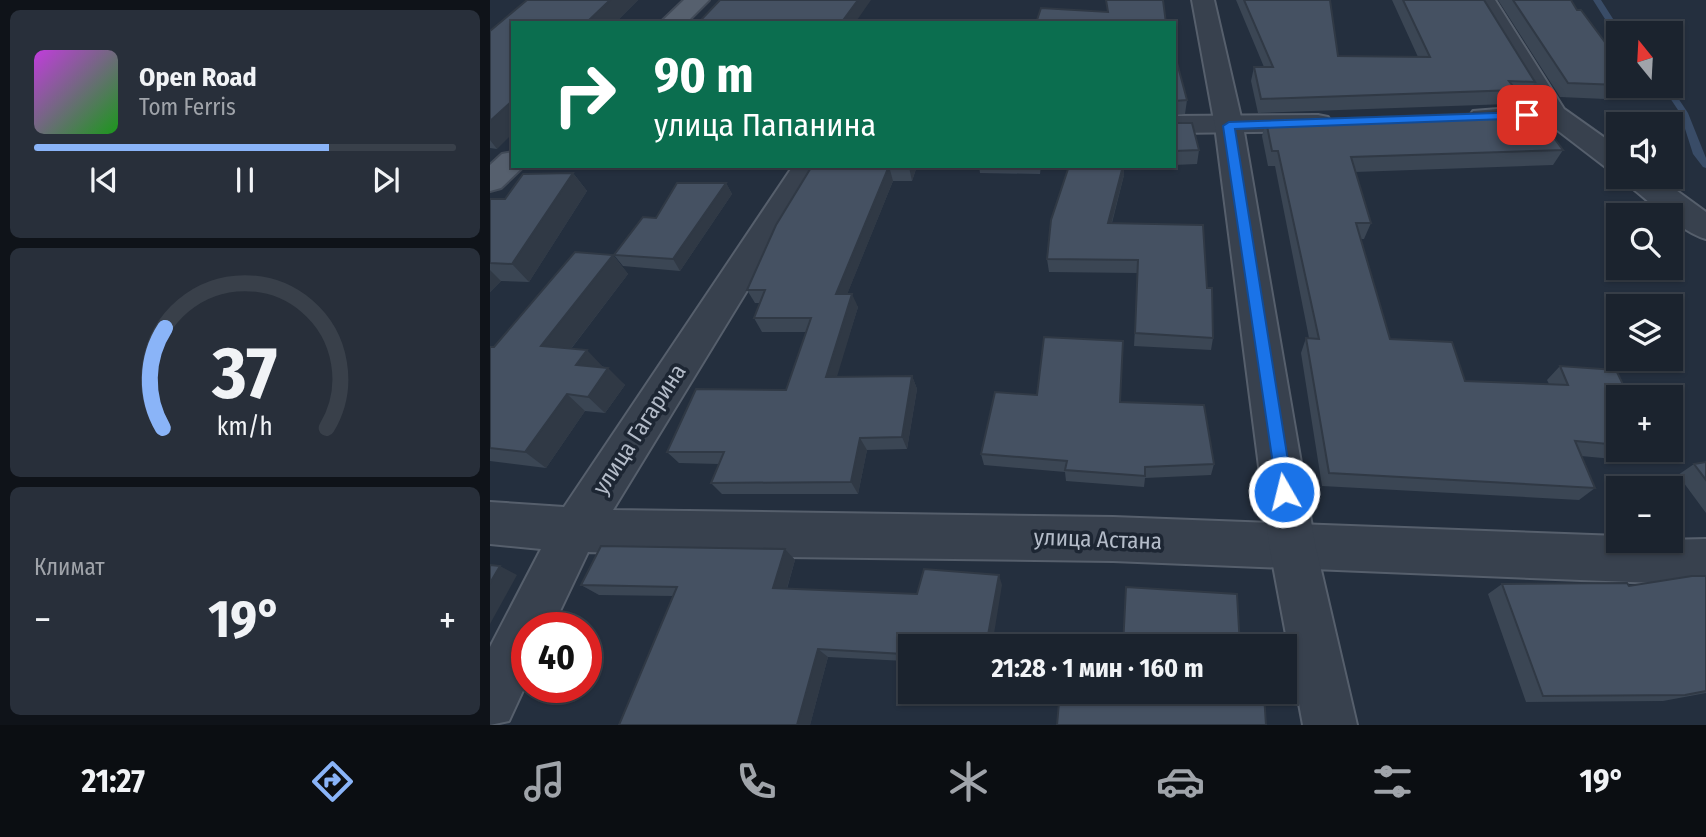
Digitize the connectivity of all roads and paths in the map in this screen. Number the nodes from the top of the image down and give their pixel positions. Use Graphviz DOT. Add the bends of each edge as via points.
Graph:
graph roads {
  1 [pos="698,0"];
  2 [pos="1203,0"];
  3 [pos="1484,0"];
  4 [pos="674,21"];
  5 [pos="1554,114"];
  6 [pos="1459,118"];
  7 [pos="1351,121"];
  8 [pos="1176,125"];
  9 [pos="1229,126"];
  10 [pos="1606,152"];
  11 [pos="807,168"];
  12 [pos="1654,189"];
  13 [pos="1706,228"];
  14 [pos="490,523"];
  15 [pos="574,531"];
  16 [pos="1292,544"];
  17 [pos="1706,562"];
  18 [pos="490,702"];
  19 [pos="1330,725"];
  1 -- 4 [label="main road"];
  2 -- 9 [label="street"];
  3 -- 5 [label="street"];
  5 -- 6 [label="street"];
  5 -- 10 [label="street"];
  7 -- 9 [label="street"];
  8 -- 9 [label="street"];
  9 -- 16 [label="street"];
  11 -- 15 [label="street, улица Гагарина"];
  12 -- 13 [label="street"];
  14 -- 15 [label="street, улица Астана"];
  15 -- 16 [label="street, улица Астана"];
  15 -- 18 [label="street, улица Гагарина"];
  16 -- 17 [label="street, улица Астана" via="1502,557"];
  16 -- 19 [label="street"];
}
